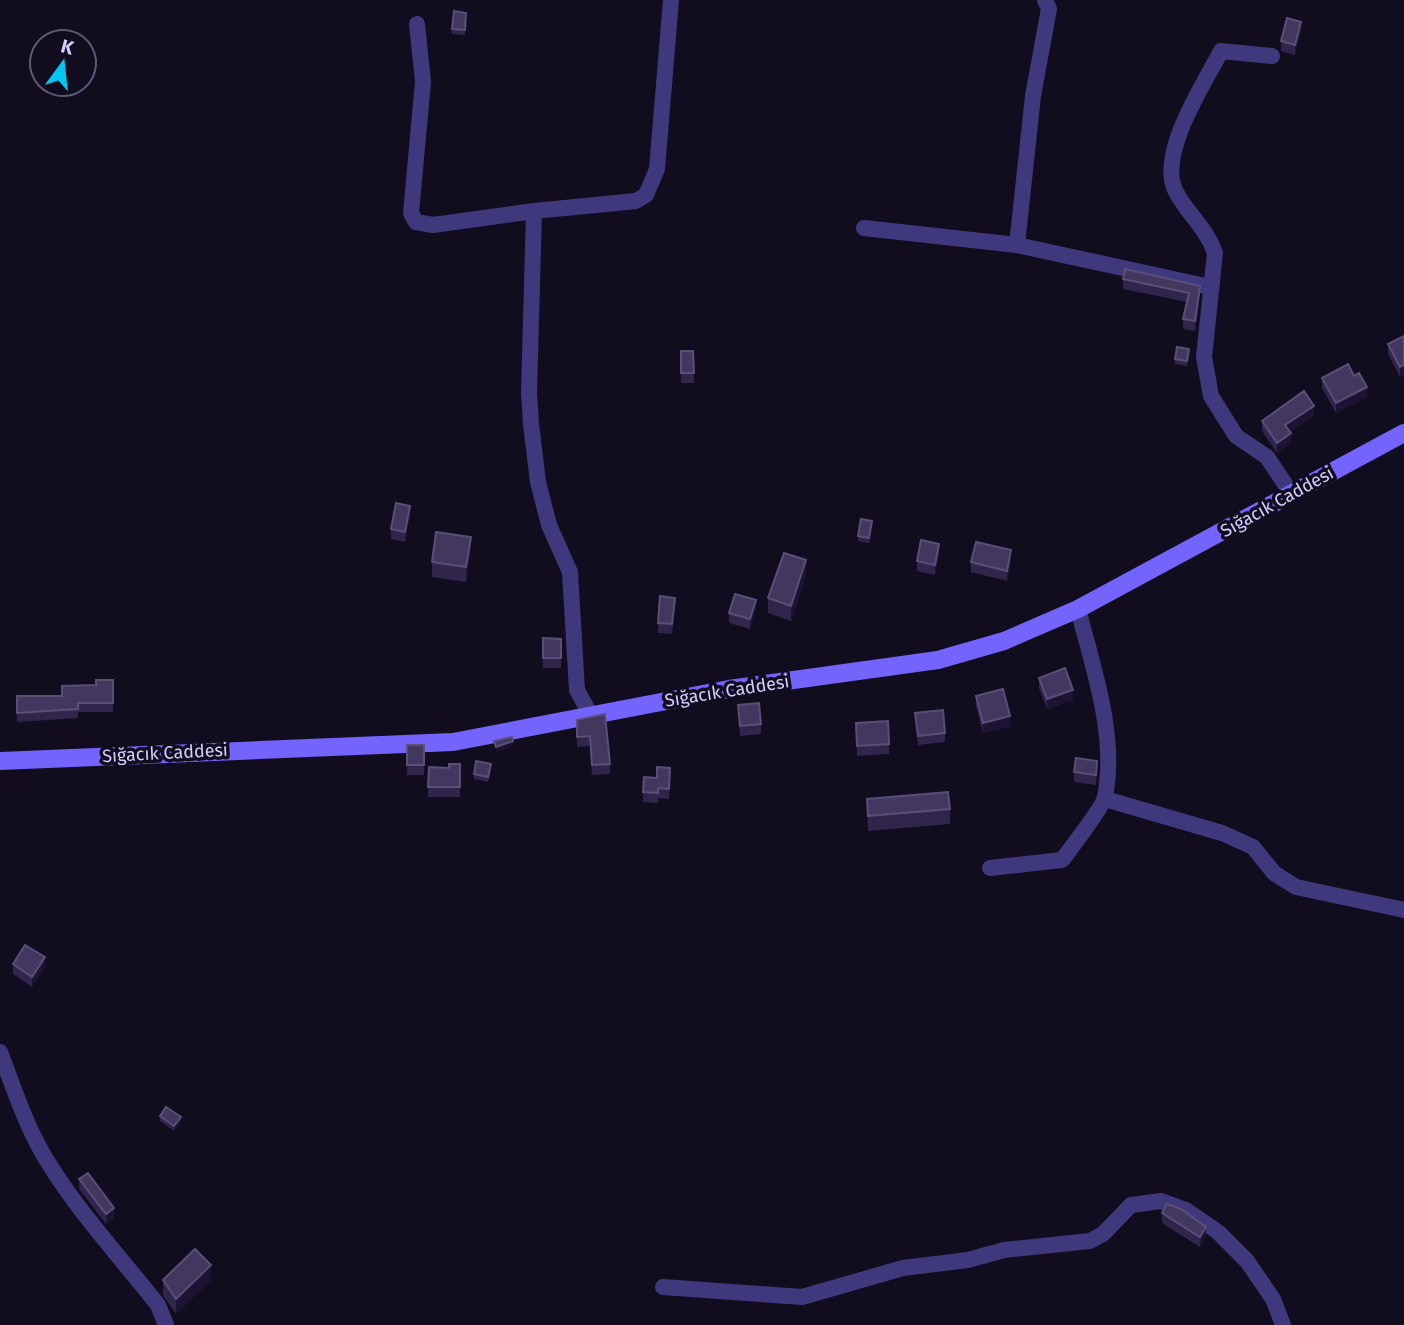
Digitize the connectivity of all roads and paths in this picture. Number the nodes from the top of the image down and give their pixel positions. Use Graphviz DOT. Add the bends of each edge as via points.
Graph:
graph roads {
  1 [pos="671,0"];
  2 [pos="1045,0"];
  3 [pos="417,24"];
  4 [pos="1272,56"];
  5 [pos="534,211"];
  6 [pos="864,228"];
  7 [pos="1017,245"];
  8 [pos="1210,287"];
  9 [pos="1404,433"];
  10 [pos="1291,493"];
  11 [pos="1078,609"];
  12 [pos="590,714"];
  13 [pos="0,761"];
  14 [pos="1105,799"];
  15 [pos="989,868"];
  16 [pos="1404,910"];
  17 [pos="0,1052"];
  18 [pos="663,1287"];
  19 [pos="166,1325"];
  20 [pos="1283,1325"];
  1 -- 5 [label="street" via="654,183 636,201"];
  2 -- 7 [label="street" via="1049,9 1033,96"];
  3 -- 5 [label="street" via="422,82 411,213 416,222 433,225"];
  4 -- 8 [label="street" via="1221,51 1172,151 1174,188 1210,238 1215,253"];
  5 -- 12 [label="street" via="531,424 549,525 570,572 577,690"];
  6 -- 7 [label="street"];
  7 -- 8 [label="street"];
  8 -- 10 [label="street" via="1204,356 1210,396 1236,436 1267,457"];
  9 -- 10 [label="main road, Sığacık Caddesi"];
  10 -- 11 [label="main road, Sığacık Caddesi"];
  11 -- 12 [label="main road, Sığacık Caddesi" via="1004,641 938,660"];
  11 -- 14 [label="street" via="1102,707"];
  12 -- 13 [label="main road, Sığacık Caddesi" via="453,742"];
  14 -- 15 [label="street" via="1062,860"];
  14 -- 16 [label="street" via="1222,832 1254,847 1274,873 1296,887"];
  17 -- 19 [label="street" via="9,1082 52,1169 158,1305"];
  18 -- 20 [label="street" via="802,1297 903,1268 1090,1241 1131,1205 1161,1201 1186,1210 1218,1232 1247,1261 1273,1299"];
}
